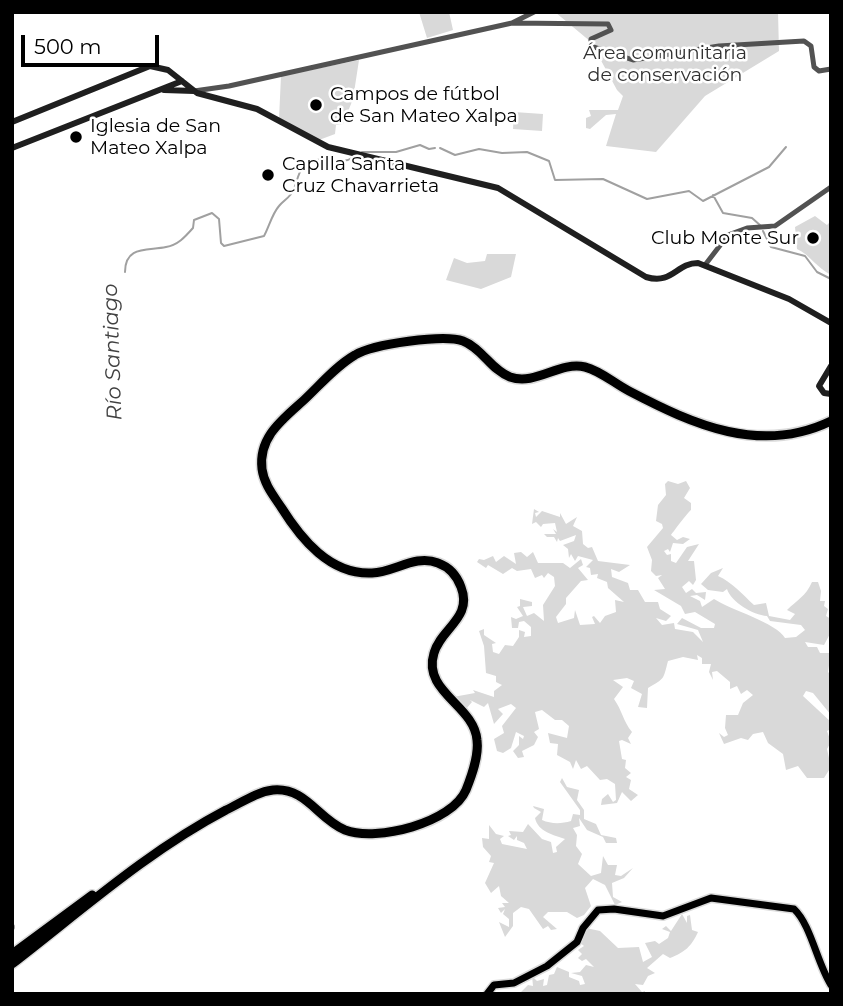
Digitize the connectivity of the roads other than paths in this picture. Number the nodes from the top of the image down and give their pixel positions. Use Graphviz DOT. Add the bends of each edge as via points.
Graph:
graph roads {
  1 [pos="534,12"];
  2 [pos="512,23"];
  3 [pos="831,69"];
  4 [pos="182,81"];
  5 [pos="163,90"];
  6 [pos="194,91"];
  7 [pos="12,122"];
  8 [pos="12,148"];
  9 [pos="831,187"];
  10 [pos="705,265"];
  11 [pos="831,323"];
  12 [pos="831,366"];
  13 [pos="831,377"];
  14 [pos="820,382"];
  15 [pos="831,394"];
  16 [pos="831,420"];
  17 [pos="134,869"];
  18 [pos="12,955"];
  19 [pos="12,964"];
  20 [pos="831,985"];
  21 [pos="487,994"];
  1 -- 2 [label="street"];
  2 -- 3 [label="street" via="608,24 611,30 591,39 591,46 633,60 719,46 804,41 811,46 813,65"];
  2 -- 6 [label="street"];
  4 -- 5 [label="main road"];
  4 -- 6 [label="main road"];
  4 -- 7 [label="main road" via="163,67 150,66"];
  5 -- 6 [label="main road"];
  5 -- 8 [label="main road"];
  6 -- 10 [label="main road" via="257,109 328,147 498,188 646,277 667,278 691,263"];
  9 -- 10 [label="street" via="779,223 728,235"];
  10 -- 11 [label="main road" via="789,299"];
  12 -- 14 [label="main road"];
  13 -- 14 [label="street"];
  14 -- 15 [label="main road" via="824,393"];
  16 -- 17 [label="highway" via="797,434 734,435 640,396 590,369 572,366 530,379 512,377 456,339 392,345 353,356 270,433 262,454 263,476 306,544 345,568 379,572 424,560 444,566 457,578 463,607 437,646 432,670 437,684 476,732 477,751 466,790 456,806 436,819 361,833 338,826 300,795 268,791 187,830"];
  16 -- 18 [label="highway" via="800,430 741,433 659,401 587,365 572,363 529,375 511,374 471,341 455,336 369,346 349,355 268,432 260,450 259,473 301,542 339,569 375,575 426,563 440,567 455,581 460,595 458,613 434,645 429,665 434,685 464,717 473,735 474,749 462,790 453,804 433,817 365,830 339,823 298,790 260,789 176,832"];
  17 -- 18 [label="highway"];
  17 -- 19 [label="highway"];
  20 -- 21 [label="main road" via="802,917 794,909 708,898 663,916 598,910 577,942 547,966 513,983 494,985"];
}
